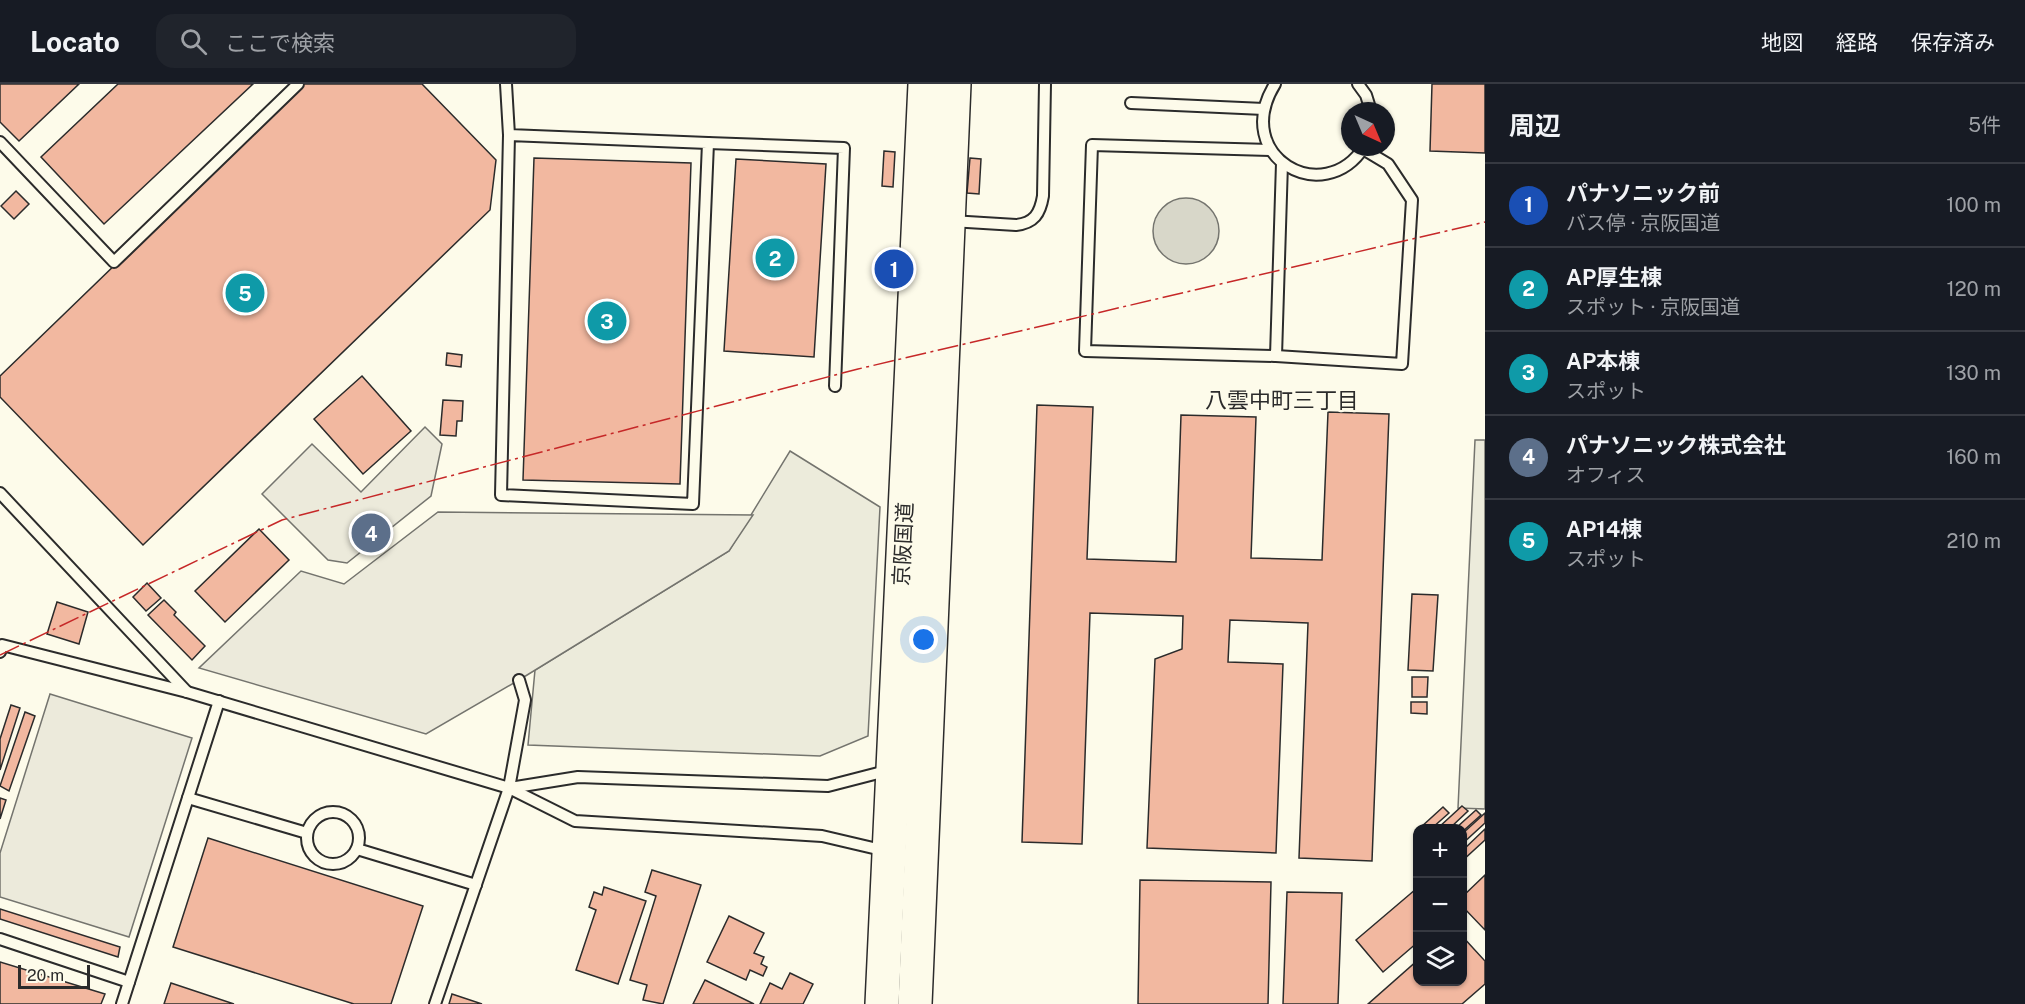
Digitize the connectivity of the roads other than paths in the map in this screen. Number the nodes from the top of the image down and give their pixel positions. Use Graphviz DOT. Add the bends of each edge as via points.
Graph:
graph roads {
  1 [pos="298,84"];
  2 [pos="506,84"];
  3 [pos="925,84"];
  4 [pos="954,84"];
  5 [pos="1045,84"];
  6 [pos="1275,84"];
  7 [pos="1358,84"];
  8 [pos="1368,102"];
  9 [pos="1131,103"];
  10 [pos="1264,109"];
  11 [pos="509,135"];
  12 [pos="0,142"];
  13 [pos="708,143"];
  14 [pos="1270,150"];
  15 [pos="1357,156"];
  16 [pos="1376,156"];
  17 [pos="1282,163"];
  18 [pos="948,220"];
  19 [pos="1276,356"];
  20 [pos="835,386"];
  21 [pos="0,493"];
  22 [pos="0,652"];
  23 [pos="519,680"];
  24 [pos="188,692"];
  25 [pos="219,701"];
  26 [pos="910,768"];
  27 [pos="510,788"];
  28 [pos="188,798"];
  29 [pos="307,833"];
  30 [pos="357,849"];
  31 [pos="905,856"];
  32 [pos="476,885"];
  33 [pos="0,939"];
  34 [pos="129,982"];
  35 [pos="122,1004"];
  36 [pos="435,1004"];
  37 [pos="882,1004"];
  38 [pos="915,1004"];
  1 -- 12 [label="lane" via="114,261"];
  2 -- 11 [label="lane"];
  3 -- 26 [label="highway, 京阪国道"];
  4 -- 18 [label="highway, 京阪国道"];
  5 -- 18 [label="lane" via="1042,196 1036,218 1016,225"];
  6 -- 10 [label="lane"];
  7 -- 8 [label="lane"];
  9 -- 10 [label="lane"];
  10 -- 14 [label="lane" via="1263,133"];
  11 -- 13 [label="lane"];
  11 -- 13 [label="lane" via="501,495 693,504"];
  13 -- 20 [label="lane" via="844,148"];
  14 -- 17 [label="lane"];
  14 -- 19 [label="lane" via="1092,144 1085,351"];
  15 -- 17 [label="lane" via="1334,172 1316,175 1297,172"];
  16 -- 19 [label="lane" via="1388,164 1412,200 1402,364"];
  17 -- 19 [label="lane"];
  18 -- 26 [label="highway, 京阪国道"];
  21 -- 24 [label="lane"];
  22 -- 24 [label="lane" via="2,645"];
  23 -- 27 [label="lane" via="525,700"];
  24 -- 25 [label="lane"];
  25 -- 27 [label="lane"];
  25 -- 28 [label="lane"];
  26 -- 27 [label="lane" via="828,786 578,777"];
  26 -- 31 [label="highway, 京阪国道"];
  27 -- 31 [label="lane" via="575,821 822,836"];
  27 -- 32 [label="lane"];
  28 -- 29 [label="lane"];
  28 -- 34 [label="lane"];
  29 -- 30 [label="lane" via="309,850 329,865 346,861"];
  29 -- 30 [label="lane" via="316,818 341,813 359,831"];
  30 -- 32 [label="lane"];
  31 -- 37 [label="highway, 京阪国道"];
  31 -- 38 [label="highway, 京阪国道"];
  32 -- 36 [label="lane"];
  33 -- 34 [label="lane"];
  34 -- 35 [label="lane"];
}
